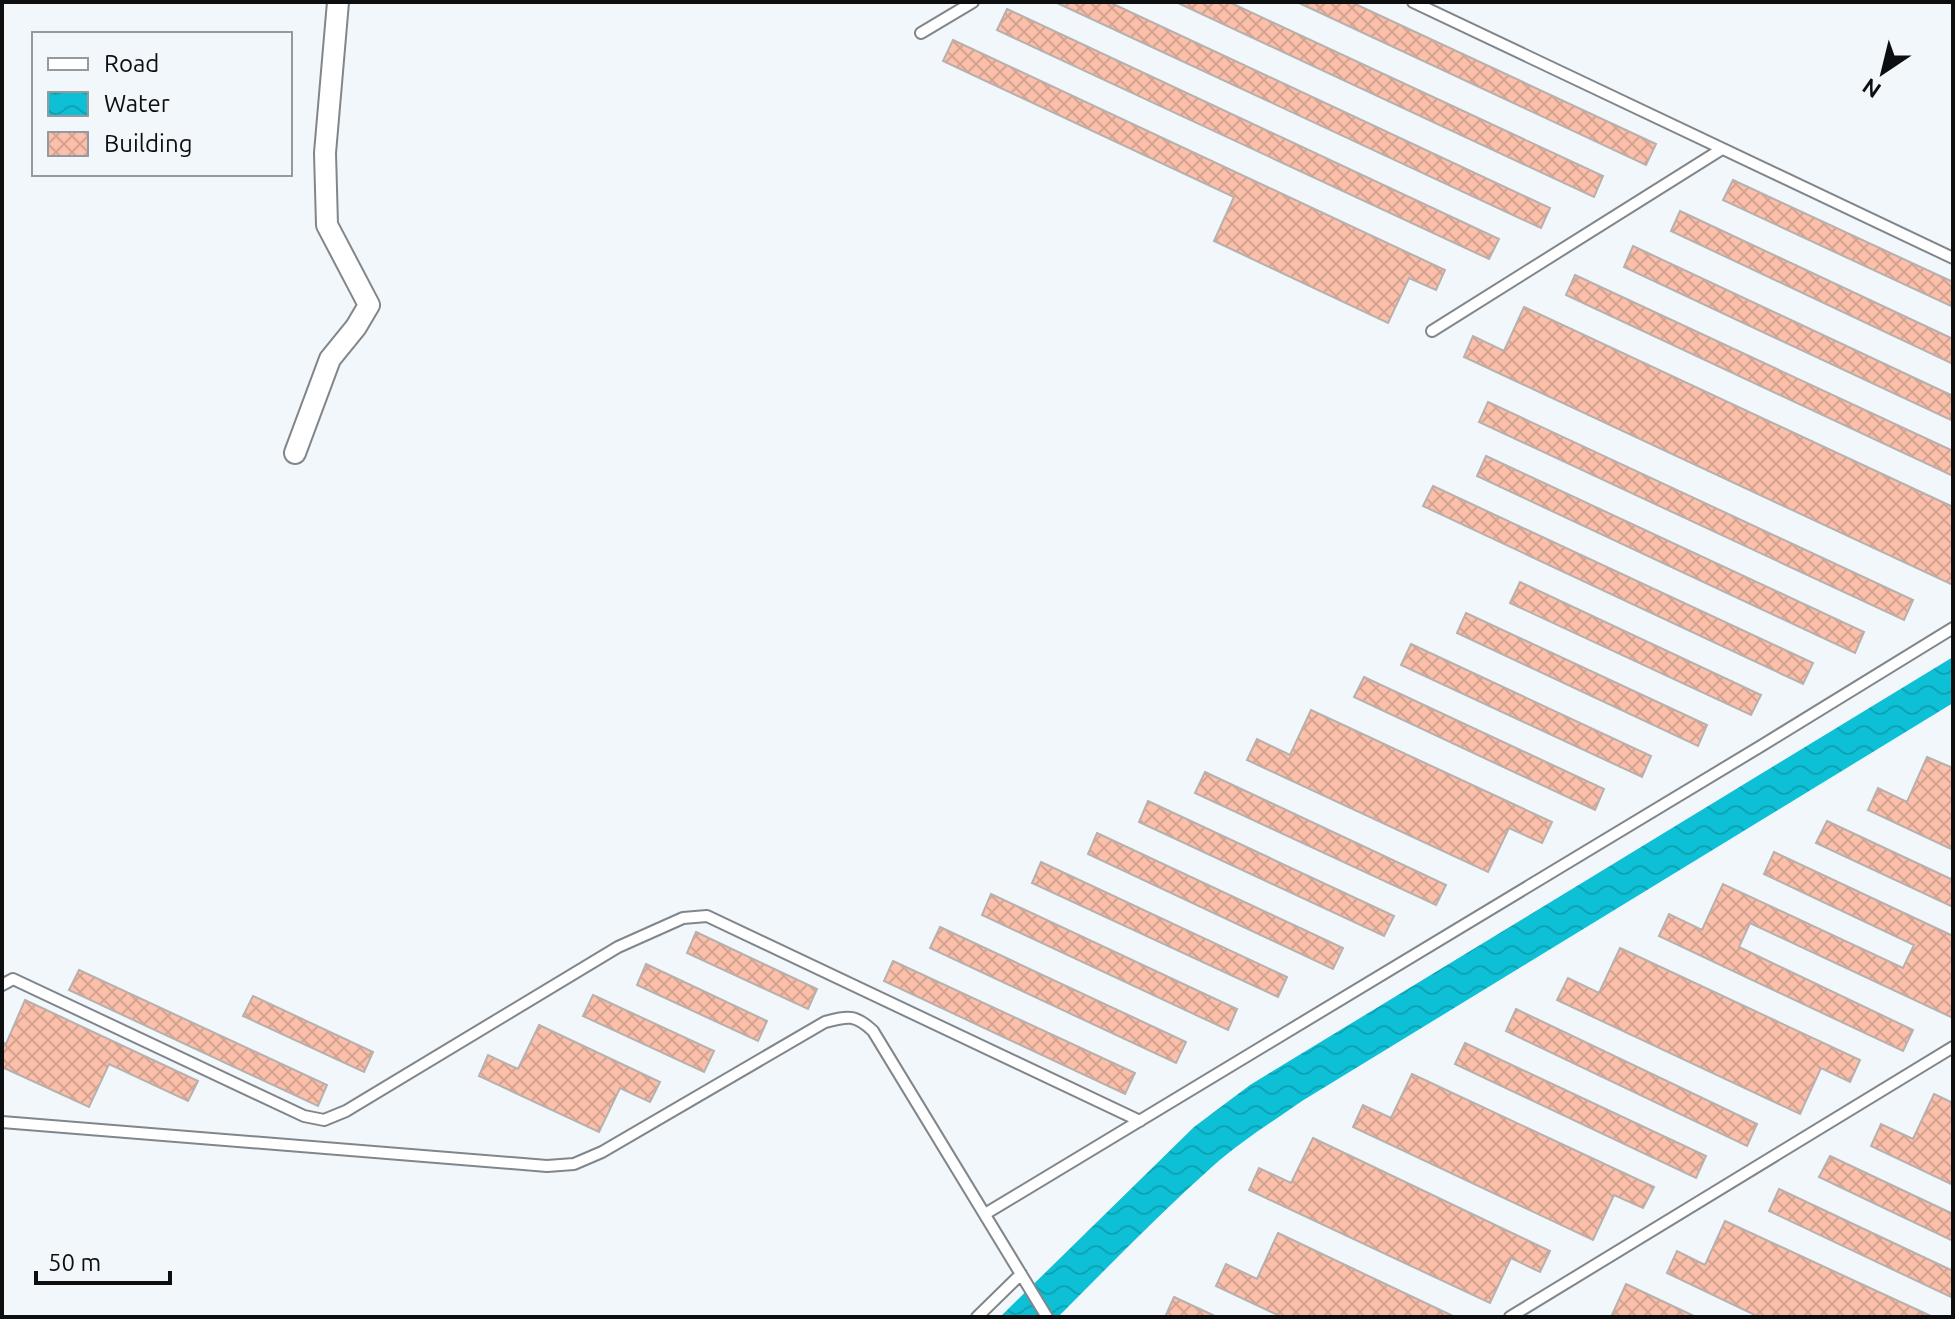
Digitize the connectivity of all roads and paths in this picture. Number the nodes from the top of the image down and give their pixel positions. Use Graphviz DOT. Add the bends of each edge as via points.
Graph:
graph roads {
  1 [pos="338,2"];
  2 [pos="973,2"];
  3 [pos="1413,2"];
  4 [pos="921,33"];
  5 [pos="1722,149"];
  6 [pos="1953,258"];
  7 [pos="1432,331"];
  8 [pos="295,453"];
  9 [pos="1953,628"];
  10 [pos="2,985"];
  11 [pos="1953,1047"];
  12 [pos="1140,1121"];
  13 [pos="2,1122"];
  14 [pos="985,1214"];
  15 [pos="1021,1274"];
  16 [pos="977,1317"];
  17 [pos="1047,1317"];
  18 [pos="1510,1317"];
  1 -- 8 [label="street" via="325,153 327,225 369,305 330,359"];
  2 -- 4 [label="lane"];
  3 -- 5 [label="lane"];
  5 -- 6 [label="lane"];
  5 -- 7 [label="lane"];
  9 -- 12 [label="lane"];
  10 -- 12 [label="lane" via="13,979 304,1116 324,1120 618,947 683,918 707,916"];
  11 -- 18 [label="lane"];
  12 -- 14 [label="lane"];
  13 -- 14 [label="lane" via="574,1164 825,1022 845,1016 860,1019 873,1031"];
  14 -- 15 [label="lane"];
  15 -- 16 [label="lane"];
  15 -- 17 [label="lane"];
}
